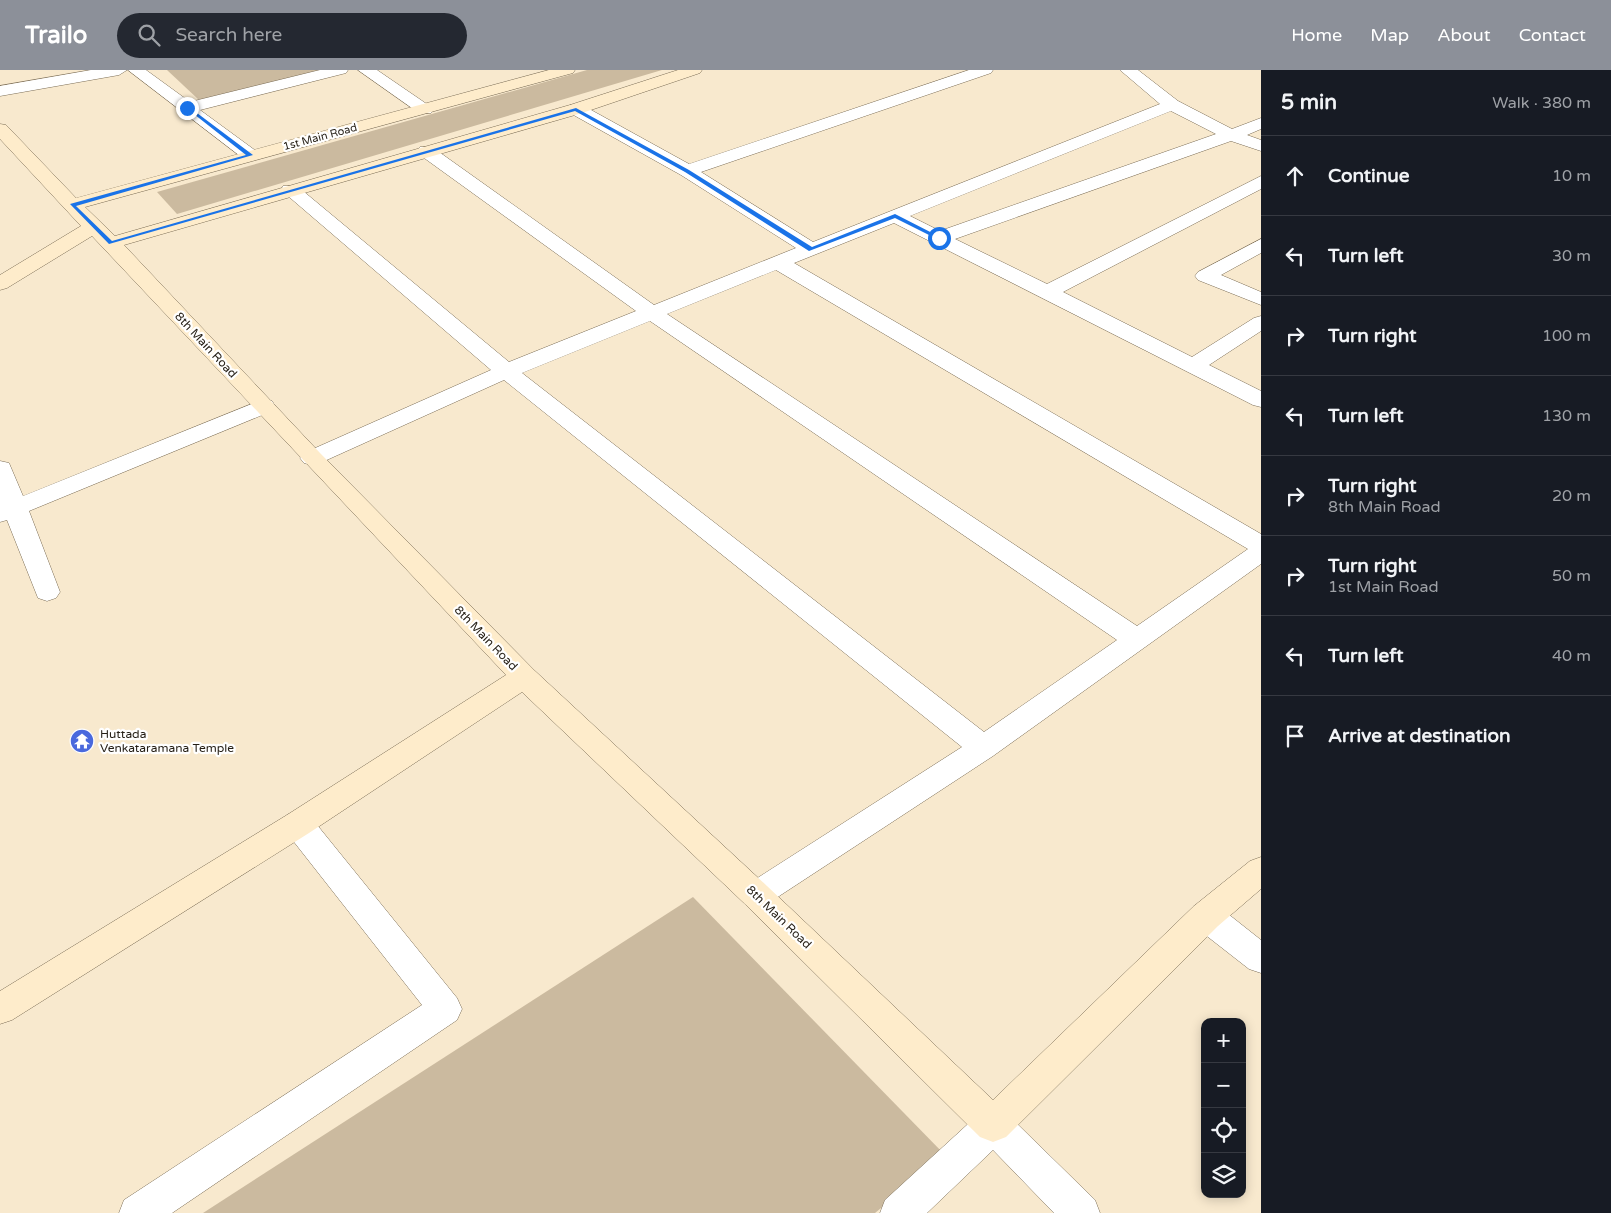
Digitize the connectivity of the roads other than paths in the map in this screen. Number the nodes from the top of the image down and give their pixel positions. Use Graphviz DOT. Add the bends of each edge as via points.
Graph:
graph roads {
  1 [pos="119,70"];
  2 [pos="136,70"];
  3 [pos="340,70"];
  4 [pos="366,70"];
  5 [pos="566,70"];
  6 [pos="694,70"];
  7 [pos="985,70"];
  8 [pos="1128,70"];
  9 [pos="0,90"];
  10 [pos="1172,105"];
  11 [pos="187,108"];
  12 [pos="425,109"];
  13 [pos="576,109"];
  14 [pos="1261,124"];
  15 [pos="0,128"];
  16 [pos="1231,135"];
  17 [pos="1261,146"];
  18 [pos="426,151"];
  19 [pos="250,155"];
  20 [pos="687,171"];
  21 [pos="1261,182"];
  22 [pos="290,190"];
  23 [pos="72,205"];
  24 [pos="895,216"];
  25 [pos="102,235"];
  26 [pos="939,238"];
  27 [pos="1261,245"];
  28 [pos="812,249"];
  29 [pos="776,262"];
  30 [pos="0,284"];
  31 [pos="1048,292"];
  32 [pos="1261,299"];
  33 [pos="652,313"];
  34 [pos="1261,322"];
  35 [pos="1194,365"];
  36 [pos="506,371"];
  37 [pos="1261,400"];
  38 [pos="264,406"];
  39 [pos="312,458"];
  40 [pos="0,468"];
  41 [pos="8,511"];
  42 [pos="1261,545"];
  43 [pos="1261,552"];
  44 [pos="47,592"];
  45 [pos="1136,639"];
  46 [pos="524,677"];
  47 [pos="983,748"];
  48 [pos="298,824"];
  49 [pos="1261,870"];
  50 [pos="756,894"];
  51 [pos="1206,916"];
  52 [pos="1261,959"];
  53 [pos="0,1009"];
  54 [pos="993,1125"];
  55 [pos="138,1213"];
  56 [pos="899,1213"];
  57 [pos="1081,1213"];
  1 -- 9 [label="street"];
  2 -- 11 [label="street"];
  3 -- 11 [label="street"];
  4 -- 12 [label="street"];
  5 -- 12 [label="street, 1st Main Road"];
  6 -- 13 [label="street"];
  7 -- 20 [label="street"];
  8 -- 10 [label="street"];
  10 -- 16 [label="street"];
  10 -- 24 [label="street"];
  11 -- 19 [label="street"];
  12 -- 19 [label="street, 1st Main Road"];
  13 -- 18 [label="street"];
  13 -- 20 [label="street"];
  14 -- 16 [label="street"];
  15 -- 23 [label="street, 8th Main Road"];
  16 -- 17 [label="street"];
  16 -- 26 [label="street"];
  18 -- 22 [label="street"];
  18 -- 33 [label="street"];
  19 -- 23 [label="street, 1st Main Road"];
  20 -- 28 [label="street"];
  21 -- 31 [label="street"];
  22 -- 25 [label="street"];
  22 -- 36 [label="street"];
  23 -- 25 [label="street, 8th Main Road"];
  24 -- 26 [label="street"];
  24 -- 28 [label="street"];
  25 -- 30 [label="street"];
  25 -- 38 [label="street, 8th Main Road"];
  26 -- 31 [label="street"];
  27 -- 32 [label="street" via="1205,276"];
  28 -- 29 [label="street"];
  29 -- 33 [label="street"];
  29 -- 42 [label="street"];
  31 -- 35 [label="street"];
  33 -- 36 [label="street"];
  33 -- 45 [label="street"];
  34 -- 35 [label="street"];
  35 -- 37 [label="street"];
  36 -- 39 [label="street"];
  36 -- 47 [label="street"];
  38 -- 39 [label="street, 8th Main Road"];
  38 -- 41 [label="street"];
  39 -- 46 [label="street, 8th Main Road"];
  40 -- 41 [label="street"];
  41 -- 44 [label="street"];
  43 -- 45 [label="street"];
  45 -- 47 [label="street"];
  46 -- 48 [label="street"];
  46 -- 50 [label="street, 8th Main Road"];
  47 -- 50 [label="street"];
  48 -- 53 [label="street"];
  48 -- 55 [label="street" via="445,1009"];
  49 -- 51 [label="street"];
  50 -- 54 [label="street, 8th Main Road"];
  51 -- 52 [label="street"];
  51 -- 54 [label="street"];
  54 -- 56 [label="street"];
  54 -- 57 [label="street"];
}
